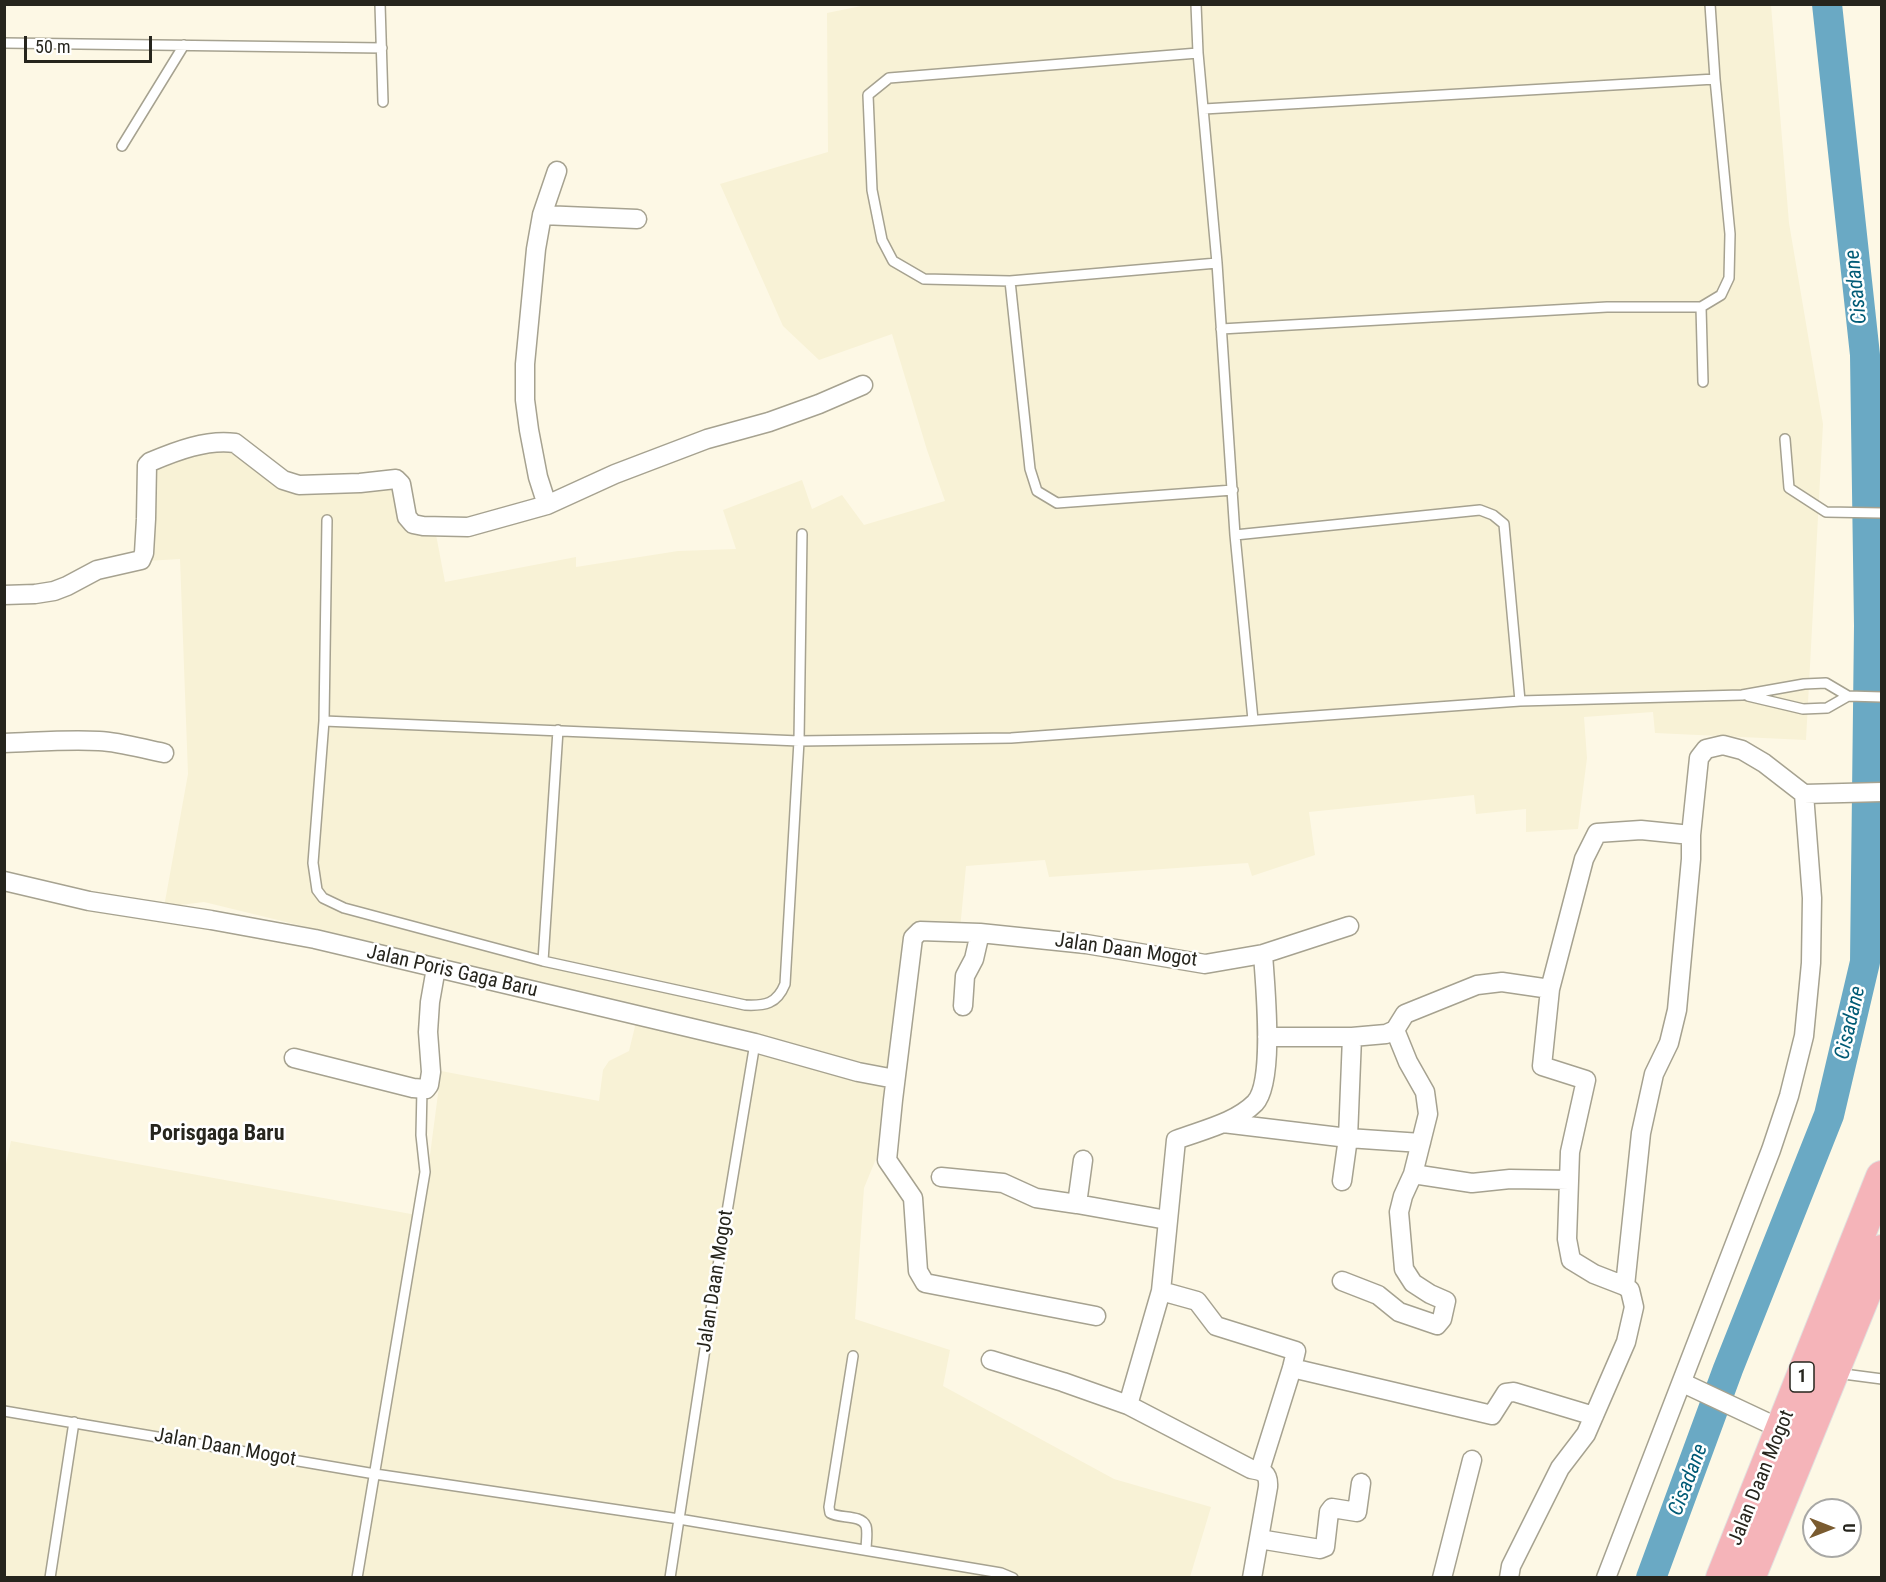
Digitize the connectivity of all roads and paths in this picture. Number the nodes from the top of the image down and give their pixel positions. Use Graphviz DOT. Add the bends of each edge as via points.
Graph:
graph roads {
  1 [pos="380,4"];
  2 [pos="1196,4"];
  3 [pos="1710,4"];
  4 [pos="4,42"];
  5 [pos="184,45"];
  6 [pos="382,48"];
  7 [pos="1198,53"];
  8 [pos="1715,79"];
  9 [pos="383,102"];
  10 [pos="1204,109"];
  11 [pos="122,146"];
  12 [pos="557,171"];
  13 [pos="542,215"];
  14 [pos="637,219"];
  15 [pos="1217,263"];
  16 [pos="1010,280"];
  17 [pos="1701,307"];
  18 [pos="1221,329"];
  19 [pos="1703,382"];
  20 [pos="863,385"];
  21 [pos="1785,439"];
  22 [pos="1233,490"];
  23 [pos="547,505"];
  24 [pos="1881,513"];
  25 [pos="327,520"];
  26 [pos="802,534"];
  27 [pos="1235,535"];
  28 [pos="4,595"];
  29 [pos="1743,695"];
  30 [pos="1848,696"];
  31 [pos="1881,697"];
  32 [pos="1520,701"];
  33 [pos="1252,720"];
  34 [pos="324,721"];
  35 [pos="558,730"];
  36 [pos="799,741"];
  37 [pos="4,743"];
  38 [pos="164,753"];
  39 [pos="1881,792"];
  40 [pos="1812,794"];
  41 [pos="1691,835"];
  42 [pos="4,882"];
  43 [pos="1348,926"];
  44 [pos="980,933"];
  45 [pos="1263,954"];
  46 [pos="543,961"];
  47 [pos="436,968"];
  48 [pos="1550,989"];
  49 [pos="963,1006"];
  50 [pos="1395,1030"];
  51 [pos="1268,1037"];
  52 [pos="1352,1037"];
  53 [pos="755,1043"];
  54 [pos="294,1058"];
  55 [pos="895,1079"];
  56 [pos="422,1089"];
  57 [pos="1220,1123"];
  58 [pos="1348,1138"];
  59 [pos="1421,1143"];
  60 [pos="1083,1160"];
  61 [pos="1413,1174"];
  62 [pos="941,1177"];
  63 [pos="1881,1177"];
  64 [pos="1569,1180"];
  65 [pos="1342,1181"];
  66 [pos="1077,1204"];
  67 [pos="1167,1220"];
  68 [pos="1880,1260"];
  69 [pos="1342,1281"];
  70 [pos="1625,1286"];
  71 [pos="1161,1291"];
  72 [pos="1096,1316"];
  73 [pos="853,1356"];
  74 [pos="991,1360"];
  75 [pos="1292,1368"];
  76 [pos="1833,1372"];
  77 [pos="1881,1379"];
  78 [pos="1688,1386"];
  79 [pos="1128,1405"];
  80 [pos="4,1411"];
  81 [pos="1594,1416"];
  82 [pos="74,1422"];
  83 [pos="1769,1424"];
  84 [pos="1472,1460"];
  85 [pos="1260,1470"];
  86 [pos="375,1474"];
  87 [pos="1361,1483"];
  88 [pos="679,1520"];
  89 [pos="1259,1539"];
  90 [pos="866,1550"];
  91 [pos="50,1578"];
  92 [pos="357,1578"];
  93 [pos="670,1578"];
  94 [pos="1013,1578"];
  95 [pos="1252,1578"];
  96 [pos="1442,1578"];
  97 [pos="1509,1578"];
  98 [pos="1606,1578"];
  99 [pos="1722,1578"];
  100 [pos="1749,1578"];
  1 -- 6 [label="lane"];
  2 -- 7 [label="lane"];
  3 -- 8 [label="lane"];
  4 -- 5 [label="lane"];
  5 -- 6 [label="lane"];
  5 -- 11 [label="lane"];
  6 -- 9 [label="lane"];
  7 -- 10 [label="lane"];
  7 -- 16 [label="lane" via="889,78 868,95 872,190 882,240 893,261 924,279"];
  8 -- 10 [label="lane"];
  8 -- 17 [label="lane" via="1730,234 1729,278 1721,296"];
  10 -- 15 [label="lane"];
  12 -- 13 [label="street"];
  13 -- 14 [label="street"];
  13 -- 23 [label="street" via="530,306 525,400 538,477"];
  15 -- 16 [label="lane"];
  15 -- 18 [label="lane"];
  16 -- 22 [label="lane" via="1030,469 1037,491 1057,503"];
  17 -- 18 [label="lane" via="1607,307"];
  17 -- 19 [label="lane"];
  18 -- 22 [label="lane"];
  20 -- 23 [label="street" via="768,422 707,438"];
  21 -- 24 [label="lane" via="1789,488 1826,512"];
  22 -- 27 [label="lane"];
  23 -- 28 [label="street" via="468,527 417,525 407,517 401,484 396,479 299,485 283,480 236,443 207,444 147,465 146,531 141,560 97,570 54,591"];
  25 -- 34 [label="lane"];
  26 -- 36 [label="lane"];
  27 -- 32 [label="lane" via="1480,510 1493,514 1504,524"];
  27 -- 33 [label="lane"];
  29 -- 30 [label="lane" via="1826,683"];
  29 -- 30 [label="lane" via="1803,709 1827,708"];
  29 -- 32 [label="lane"];
  30 -- 31 [label="lane"];
  32 -- 33 [label="lane"];
  33 -- 36 [label="lane" via="1011,738"];
  34 -- 35 [label="lane"];
  34 -- 46 [label="lane" via="313,863 317,890 323,898 344,908"];
  35 -- 36 [label="lane"];
  35 -- 46 [label="lane"];
  36 -- 46 [label="lane" via="785,984 781,994 770,1003 745,1005"];
  37 -- 38 [label="street" via="100,741"];
  39 -- 40 [label="street"];
  40 -- 41 [label="street" via="1742,750 1723,745 1706,749 1700,758"];
  40 -- 78 [label="street" via="1811,963 1804,1036 1789,1096 1717,1288"];
  41 -- 48 [label="street" via="1641,830 1597,833 1584,859"];
  41 -- 70 [label="street" via="1677,1010 1669,1043 1654,1074 1641,1133"];
  42 -- 47 [label="street, Jalan Poris Gaga Baru" via="89,901 315,939"];
  43 -- 45 [label="street, Jalan Daan Mogot"];
  44 -- 45 [label="street, Jalan Daan Mogot" via="1086,944 1205,964"];
  44 -- 49 [label="street" via="965,976"];
  44 -- 55 [label="street, Jalan Daan Mogot" via="920,931 913,938"];
  45 -- 51 [label="street"];
  47 -- 53 [label="street, Jalan Poris Gaga Baru"];
  47 -- 56 [label="street" via="428,1032 430,1079 426,1089"];
  48 -- 50 [label="street" via="1502,982 1477,986 1405,1014"];
  48 -- 64 [label="street" via="1542,1066 1586,1080 1570,1152"];
  50 -- 52 [label="street"];
  50 -- 59 [label="street" via="1425,1092 1428,1114"];
  51 -- 52 [label="street"];
  51 -- 57 [label="street" via="1263,1088 1256,1102 1238,1116"];
  52 -- 58 [label="street"];
  53 -- 55 [label="street, Jalan Poris Gaga Baru"];
  53 -- 88 [label="lane, Jalan Daan Mogot"];
  54 -- 56 [label="street"];
  55 -- 72 [label="street, Jalan Daan Mogot" via="887,1160 914,1198 918,1271 925,1283"];
  56 -- 86 [label="lane" via="425,1173"];
  57 -- 58 [label="street"];
  57 -- 67 [label="street" via="1176,1140"];
  58 -- 59 [label="street"];
  58 -- 65 [label="street"];
  59 -- 61 [label="street"];
  60 -- 66 [label="street"];
  61 -- 64 [label="street" via="1472,1183"];
  61 -- 69 [label="street" via="1399,1212 1404,1269 1413,1283 1446,1301 1439,1325 1399,1312 1378,1295"];
  62 -- 66 [label="street" via="1003,1184 1036,1198"];
  63 -- 83 [label="highway, Jalan Daan Mogot / 1"];
  64 -- 70 [label="street" via="1567,1239 1571,1260"];
  66 -- 67 [label="street"];
  67 -- 71 [label="street"];
  68 -- 76 [label="highway, Jalan Daan Mogot / 1"];
  70 -- 81 [label="street" via="1630,1290 1634,1307 1626,1342"];
  71 -- 75 [label="street" via="1197,1301 1216,1326 1296,1351"];
  71 -- 79 [label="street"];
  73 -- 90 [label="lane" via="829,1507 834,1515 864,1523"];
  74 -- 79 [label="street"];
  75 -- 81 [label="street" via="1492,1415 1506,1393 1514,1392"];
  75 -- 85 [label="street"];
  76 -- 77 [label="lane"];
  76 -- 100 [label="highway, Jalan Daan Mogot / 1"];
  78 -- 83 [label="street"];
  78 -- 98 [label="street" via="1652,1455"];
  79 -- 85 [label="street"];
  80 -- 82 [label="lane, Jalan Daan Mogot"];
  81 -- 97 [label="street" via="1586,1434 1560,1468 1511,1566"];
  82 -- 86 [label="lane, Jalan Daan Mogot"];
  82 -- 91 [label="lane"];
  83 -- 99 [label="highway, Jalan Daan Mogot / 1"];
  84 -- 96 [label="street"];
  85 -- 89 [label="street" via="1268,1480"];
  86 -- 88 [label="lane, Jalan Daan Mogot"];
  86 -- 92 [label="lane"];
  87 -- 89 [label="street" via="1357,1512 1332,1508 1329,1512 1325,1547"];
  88 -- 90 [label="lane, Jalan Daan Mogot"];
  88 -- 93 [label="lane, Jalan Daan Mogot"];
  89 -- 95 [label="street"];
  90 -- 94 [label="lane, Jalan Daan Mogot"];
}
